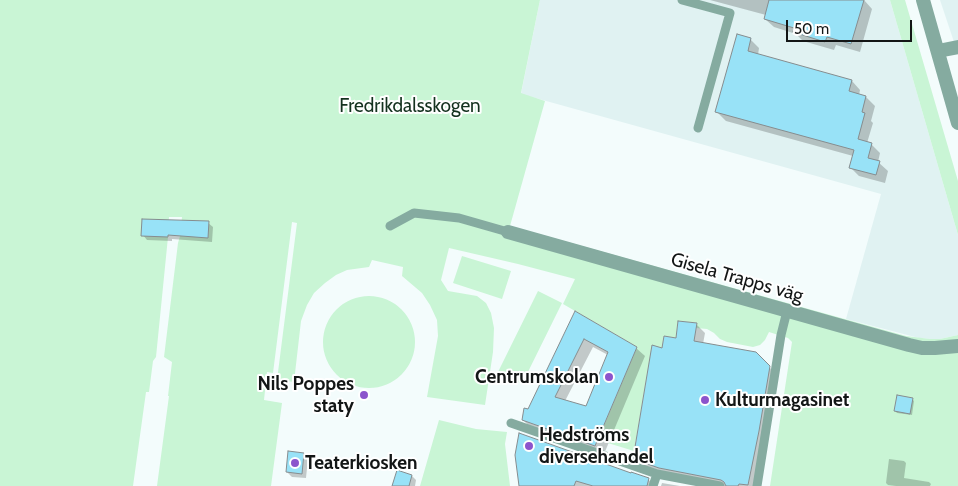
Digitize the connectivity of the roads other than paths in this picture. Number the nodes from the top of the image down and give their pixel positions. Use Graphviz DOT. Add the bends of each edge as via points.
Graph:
graph roads {
  1 [pos="682,0"];
  2 [pos="922,0"];
  3 [pos="958,47"];
  4 [pos="938,51"];
  5 [pos="958,123"];
  6 [pos="698,128"];
  7 [pos="390,226"];
  8 [pos="508,232"];
  9 [pos="787,311"];
  10 [pos="958,346"];
  11 [pos="511,423"];
  12 [pos="657,474"];
  13 [pos="653,486"];
  14 [pos="720,486"];
  15 [pos="757,486"];
  1 -- 6 [label="lane" via="730,13"];
  2 -- 4 [label="street"];
  3 -- 4 [label="street"];
  4 -- 5 [label="street"];
  7 -- 8 [label="lane" via="414,213 459,218"];
  8 -- 9 [label="street, Gisela Trapps väg"];
  9 -- 10 [label="street, Gisela Trapps väg" via="922,348"];
  9 -- 15 [label="lane" via="780,336"];
  11 -- 12 [label="lane"];
  12 -- 13 [label="lane"];
  12 -- 14 [label="lane"];
}
